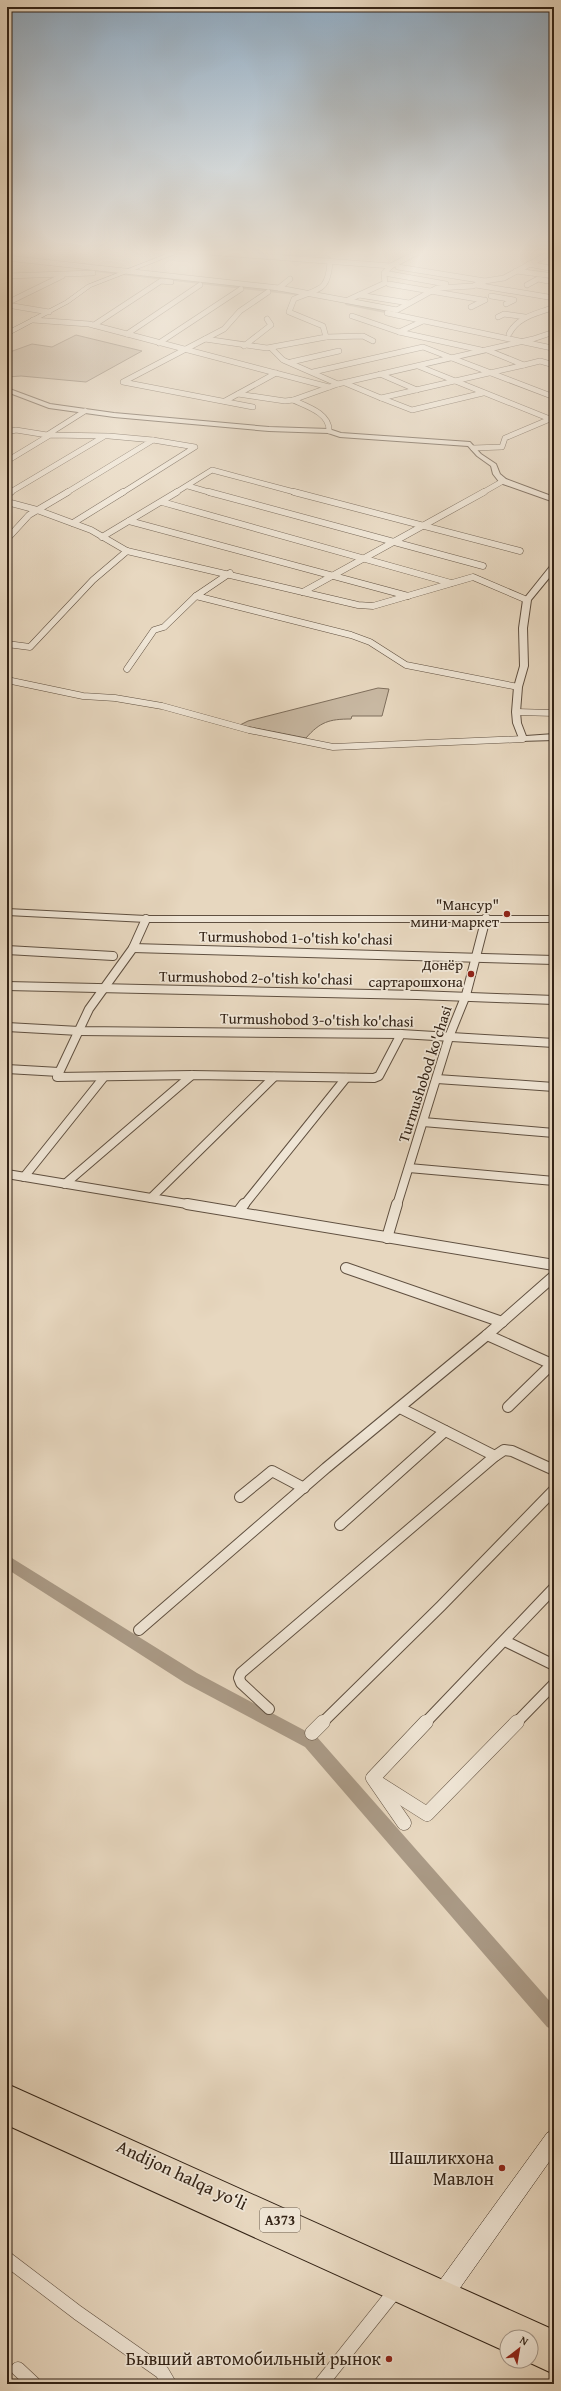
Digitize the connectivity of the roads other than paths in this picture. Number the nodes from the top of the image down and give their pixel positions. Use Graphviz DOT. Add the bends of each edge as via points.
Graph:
graph roads {
  1 [pos="160,363"];
  2 [pos="235,363"];
  3 [pos="292,363"];
  4 [pos="354,363"];
  5 [pos="433,363"];
  6 [pos="463,363"];
  7 [pos="520,363"];
  8 [pos="532,363"];
  9 [pos="524,364"];
  10 [pos="418,366"];
  11 [pos="313,372"];
  12 [pos="276,373"];
  13 [pos="489,373"];
  14 [pos="380,374"];
  15 [pos="454,381"];
  16 [pos="345,383"];
  17 [pos="338,384"];
  18 [pos="329,387"];
  19 [pos="7,390"];
  20 [pos="417,390"];
  21 [pos="483,392"];
  22 [pos="238,394"];
  23 [pos="554,397"];
  24 [pos="381,398"];
  25 [pos="293,400"];
  26 [pos="225,401"];
  27 [pos="253,407"];
  28 [pos="85,411"];
  29 [pos="552,418"];
  30 [pos="329,431"];
  31 [pos="7,432"];
  32 [pos="49,435"];
  33 [pos="103,436"];
  34 [pos="153,440"];
  35 [pos="473,448"];
  36 [pos="7,461"];
  37 [pos="503,481"];
  38 [pos="188,486"];
  39 [pos="7,494"];
  40 [pos="554,500"];
  41 [pos="7,502"];
  42 [pos="162,502"];
  43 [pos="37,510"];
  44 [pos="129,521"];
  45 [pos="73,523"];
  46 [pos="423,526"];
  47 [pos="102,537"];
  48 [pos="7,540"];
  49 [pos="393,542"];
  50 [pos="127,551"];
  51 [pos="520,551"];
  52 [pos="363,558"];
  53 [pos="483,566"];
  54 [pos="554,568"];
  55 [pos="230,574"];
  56 [pos="330,575"];
  57 [pos="451,583"];
  58 [pos="303,592"];
  59 [pos="196,596"];
  60 [pos="408,596"];
  61 [pos="527,600"];
  62 [pos="7,644"];
  63 [pos="127,669"];
  64 [pos="7,680"];
  65 [pos="518,687"];
  66 [pos="516,712"];
  67 [pos="554,713"];
  68 [pos="554,737"];
  69 [pos="523,739"];
  70 [pos="7,912"];
  71 [pos="486,918"];
  72 [pos="146,919"];
  73 [pos="554,919"];
  74 [pos="133,948"];
  75 [pos="7,950"];
  76 [pos="113,956"];
  77 [pos="477,956"];
  78 [pos="554,960"];
  79 [pos="7,986"];
  80 [pos="102,990"];
  81 [pos="466,995"];
  82 [pos="554,1000"];
  83 [pos="7,1028"];
  84 [pos="79,1031"];
  85 [pos="401,1034"];
  86 [pos="449,1036"];
  87 [pos="554,1043"];
  88 [pos="7,1069"];
  89 [pos="59,1072"];
  90 [pos="192,1075"];
  91 [pos="104,1077"];
  92 [pos="274,1077"];
  93 [pos="346,1078"];
  94 [pos="437,1079"];
  95 [pos="554,1087"];
  96 [pos="423,1122"];
  97 [pos="554,1133"];
  98 [pos="409,1168"];
  99 [pos="7,1174"];
  100 [pos="24,1177"];
  101 [pos="554,1181"];
  102 [pos="65,1184"];
  103 [pos="151,1198"];
  104 [pos="238,1212"];
  105 [pos="387,1238"];
  106 [pos="554,1265"];
  107 [pos="346,1268"];
  108 [pos="554,1276"];
  109 [pos="502,1322"];
  110 [pos="487,1335"];
  111 [pos="553,1364"];
  112 [pos="508,1407"];
  113 [pos="400,1408"];
  114 [pos="445,1431"];
  115 [pos="495,1456"];
  116 [pos="554,1470"];
  117 [pos="304,1488"];
  118 [pos="554,1490"];
  119 [pos="240,1497"];
  120 [pos="340,1525"];
  121 [pos="554,1588"];
  122 [pos="139,1630"];
  123 [pos="505,1641"];
  124 [pos="554,1665"];
  125 [pos="554,1684"];
  126 [pos="268,1709"];
  127 [pos="312,1733"];
  128 [pos="374,1780"];
  129 [pos="404,1823"];
  130 [pos="7,2095"];
  131 [pos="7,2113"];
  132 [pos="554,2139"];
  133 [pos="7,2259"];
  134 [pos="401,2283"];
  135 [pos="441,2300"];
  136 [pos="499,2334"];
  137 [pos="554,2343"];
  138 [pos="539,2354"];
  139 [pos="554,2361"];
  140 [pos="18,2370"];
  141 [pos="34,2384"];
  142 [pos="169,2384"];
  143 [pos="321,2384"];
  1 -- 26 [label="street" via="125,379 123,383"];
  2 -- 12 [label="street"];
  3 -- 11 [label="street"];
  4 -- 11 [label="street"];
  5 -- 10 [label="street"];
  6 -- 13 [label="street"];
  7 -- 9 [label="street"];
  8 -- 9 [label="street"];
  9 -- 13 [label="street"];
  10 -- 14 [label="street"];
  10 -- 15 [label="street"];
  11 -- 17 [label="street"];
  12 -- 18 [label="street"];
  12 -- 22 [label="street"];
  13 -- 15 [label="street"];
  13 -- 23 [label="street"];
  14 -- 16 [label="street"];
  14 -- 20 [label="street"];
  15 -- 20 [label="street"];
  15 -- 21 [label="street"];
  16 -- 17 [label="street"];
  16 -- 24 [label="street"];
  17 -- 18 [label="street"];
  18 -- 25 [label="street"];
  19 -- 28 [label="street" via="49,406"];
  20 -- 24 [label="street"];
  21 -- 24 [label="street" via="412,410"];
  21 -- 29 [label="street"];
  22 -- 25 [label="street"];
  22 -- 26 [label="street"];
  25 -- 30 [label="street" via="321,414 327,422"];
  26 -- 27 [label="street"];
  28 -- 30 [label="street" via="220,426"];
  28 -- 32 [label="street"];
  29 -- 35 [label="street" via="505,438 502,447"];
  30 -- 35 [label="street" via="340,435 458,442 470,444"];
  31 -- 32 [label="street" via="16,430"];
  32 -- 33 [label="street"];
  32 -- 36 [label="street"];
  33 -- 34 [label="street"];
  33 -- 39 [label="street"];
  34 -- 43 [label="street"];
  34 -- 45 [label="street" via="195,447"];
  35 -- 37 [label="street" via="494,465"];
  37 -- 40 [label="street"];
  37 -- 46 [label="street"];
  38 -- 42 [label="street"];
  38 -- 46 [label="street" via="213,470"];
  38 -- 49 [label="street"];
  41 -- 43 [label="street"];
  42 -- 44 [label="street"];
  42 -- 52 [label="street"];
  43 -- 45 [label="street"];
  43 -- 48 [label="street" via="29,515"];
  44 -- 47 [label="street"];
  44 -- 56 [label="street"];
  45 -- 47 [label="street"];
  46 -- 49 [label="street"];
  46 -- 51 [label="street"];
  47 -- 50 [label="street"];
  49 -- 52 [label="street"];
  49 -- 53 [label="street"];
  50 -- 55 [label="street"];
  50 -- 62 [label="street" via="93,580 30,648"];
  52 -- 56 [label="street"];
  52 -- 57 [label="street"];
  54 -- 61 [label="street"];
  55 -- 58 [label="street"];
  55 -- 59 [label="street"];
  56 -- 58 [label="street"];
  56 -- 60 [label="street"];
  57 -- 60 [label="street"];
  57 -- 61 [label="street" via="476,577"];
  58 -- 60 [label="street" via="367,607"];
  59 -- 63 [label="street" via="164,627 154,630"];
  59 -- 65 [label="street" via="351,635 370,642 409,666"];
  61 -- 65 [label="street" via="523,628 524,666"];
  64 -- 69 [label="street" via="83,696 162,706 249,730 333,747"];
  65 -- 66 [label="street"];
  66 -- 67 [label="street"];
  66 -- 69 [label="street"];
  68 -- 69 [label="street"];
  70 -- 72 [label="street"];
  71 -- 72 [label="street"];
  71 -- 73 [label="street"];
  71 -- 77 [label="street, Turmushobod ko'chasi"];
  72 -- 74 [label="street"];
  74 -- 77 [label="street, Turmushobod 1-o'tish ko'chasi"];
  74 -- 80 [label="street"];
  75 -- 76 [label="street"];
  77 -- 78 [label="street, Turmushobod 1-o'tish ko'chasi"];
  77 -- 81 [label="street, Turmushobod ko'chasi"];
  79 -- 80 [label="street, Turmushobod 2-o'tish ko'chasi"];
  80 -- 81 [label="street, Turmushobod 2-o'tish ko'chasi"];
  80 -- 84 [label="street" via="89,1009"];
  81 -- 82 [label="street, Turmushobod 2-o'tish ko'chasi"];
  81 -- 86 [label="street, Turmushobod ko'chasi"];
  83 -- 84 [label="street, Turmushobod 3-o'tish ko'chasi"];
  84 -- 85 [label="street, Turmushobod 3-o'tish ko'chasi"];
  84 -- 89 [label="street"];
  85 -- 86 [label="street, Turmushobod 3-o'tish ko'chasi"];
  85 -- 93 [label="street" via="379,1076"];
  86 -- 87 [label="street, Turmushobod 3-o'tish ko'chasi"];
  86 -- 94 [label="street, Turmushobod ko'chasi"];
  88 -- 89 [label="street"];
  89 -- 91 [label="street" via="56,1077"];
  90 -- 91 [label="street"];
  90 -- 92 [label="street"];
  90 -- 102 [label="street"];
  91 -- 100 [label="street"];
  92 -- 93 [label="street"];
  92 -- 103 [label="street"];
  93 -- 104 [label="street"];
  94 -- 95 [label="street"];
  94 -- 96 [label="street, Turmushobod ko'chasi"];
  96 -- 97 [label="street"];
  96 -- 98 [label="street, Turmushobod ko'chasi"];
  98 -- 101 [label="street"];
  98 -- 105 [label="street, Turmushobod ko'chasi"];
  99 -- 100 [label="street"];
  100 -- 102 [label="street"];
  102 -- 103 [label="street"];
  103 -- 104 [label="street"];
  104 -- 105 [label="street"];
  105 -- 106 [label="street"];
  107 -- 109 [label="street"];
  108 -- 109 [label="street"];
  109 -- 110 [label="street"];
  110 -- 111 [label="street"];
  110 -- 113 [label="street"];
  111 -- 112 [label="street"];
  113 -- 114 [label="street"];
  113 -- 117 [label="street"];
  114 -- 115 [label="street"];
  114 -- 120 [label="street"];
  115 -- 116 [label="street" via="504,1450 512,1451"];
  115 -- 126 [label="street" via="438,1508 302,1618 241,1673 241,1683"];
  117 -- 119 [label="street" via="272,1471"];
  117 -- 122 [label="street"];
  118 -- 127 [label="street"];
  121 -- 123 [label="street"];
  123 -- 124 [label="street"];
  123 -- 128 [label="street" via="373,1778"];
  125 -- 128 [label="street" via="427,1814"];
  128 -- 129 [label="street"];
  130 -- 134 [label="highway, Andijon halqa yo‘li / A373"];
  131 -- 134 [label="highway, Andijon halqa yo‘li / A373"];
  132 -- 135 [label="main road"];
  133 -- 142 [label="street" via="78,2314 162,2372"];
  134 -- 135 [label="highway, Andijon halqa yo‘li / A373"];
  134 -- 143 [label="street"];
  135 -- 136 [label="highway, Andijon halqa yo‘li / A373"];
  135 -- 137 [label="highway, Andijon halqa yo‘li / A373"];
  138 -- 139 [label="highway"];
  140 -- 141 [label="street"];
}
